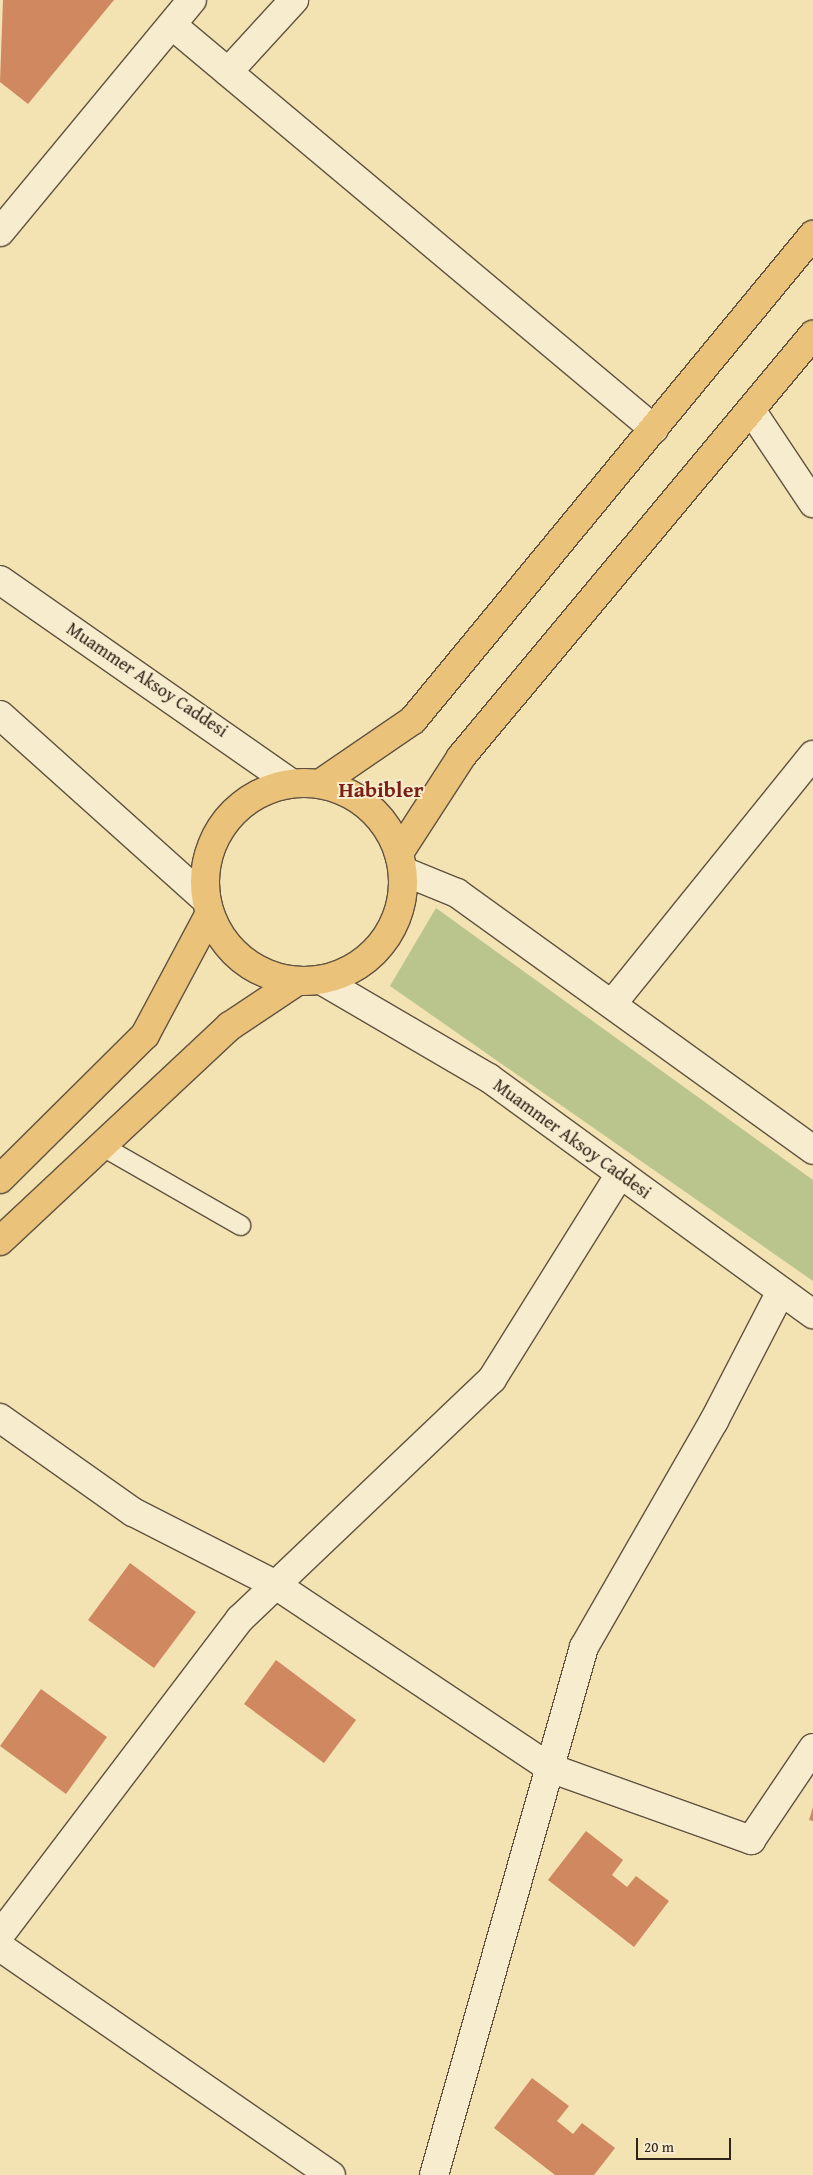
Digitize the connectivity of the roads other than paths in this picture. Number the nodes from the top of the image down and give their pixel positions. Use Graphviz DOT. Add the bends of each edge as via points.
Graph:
graph roads {
  1 [pos="192,0"];
  2 [pos="294,0"];
  3 [pos="172,24"];
  4 [pos="228,72"];
  5 [pos="0,232"];
  6 [pos="813,235"];
  7 [pos="813,334"];
  8 [pos="750,410"];
  9 [pos="654,429"];
  10 [pos="813,503"];
  11 [pos="0,580"];
  12 [pos="0,715"];
  13 [pos="813,755"];
  14 [pos="291,783"];
  15 [pos="321,783"];
  16 [pos="401,862"];
  17 [pos="208,907"];
  18 [pos="309,981"];
  19 [pos="612,1004"];
  20 [pos="104,1147"];
  21 [pos="813,1150"];
  22 [pos="620,1174"];
  23 [pos="0,1179"];
  24 [pos="240,1225"];
  25 [pos="0,1242"];
  26 [pos="781,1291"];
  27 [pos="813,1314"];
  28 [pos="0,1418"];
  29 [pos="276,1585"];
  30 [pos="813,1748"];
  31 [pos="550,1768"];
  32 [pos="0,1935"];
  33 [pos="0,1947"];
  34 [pos="331,2175"];
  35 [pos="434,2175"];
  1 -- 3 [label="street"];
  2 -- 4 [label="street"];
  3 -- 4 [label="street"];
  3 -- 5 [label="street"];
  4 -- 9 [label="street"];
  6 -- 9 [label="main road"];
  7 -- 8 [label="main road"];
  8 -- 10 [label="street"];
  8 -- 16 [label="main road" via="461,757"];
  9 -- 15 [label="main road" via="413,720"];
  11 -- 14 [label="street, Muammer Aksoy Caddesi"];
  12 -- 17 [label="street"];
  13 -- 19 [label="street"];
  14 -- 15 [label="main road"];
  14 -- 17 [label="main road" via="263,790 238,806 219,829 207,856"];
  15 -- 16 [label="main road" via="347,792 370,807 388,828"];
  16 -- 18 [label="main road" via="402,901 382,945 365,962"];
  16 -- 19 [label="street" via="457,893"];
  17 -- 18 [label="main road" via="223,940 243,961 268,975"];
  17 -- 23 [label="main road" via="145,1035"];
  18 -- 20 [label="main road" via="230,1026"];
  18 -- 22 [label="street, Muammer Aksoy Caddesi" via="488,1078"];
  19 -- 21 [label="street"];
  20 -- 24 [label="lane"];
  20 -- 25 [label="main road"];
  22 -- 26 [label="street, Muammer Aksoy Caddesi"];
  22 -- 29 [label="street" via="492,1379"];
  26 -- 27 [label="street, Muammer Aksoy Caddesi"];
  26 -- 31 [label="street" via="714,1421 584,1647"];
  28 -- 29 [label="street" via="134,1512"];
  29 -- 31 [label="street"];
  29 -- 32 [label="street" via="240,1620"];
  30 -- 31 [label="street" via="751,1840"];
  31 -- 35 [label="street"];
  33 -- 34 [label="street"];
}
